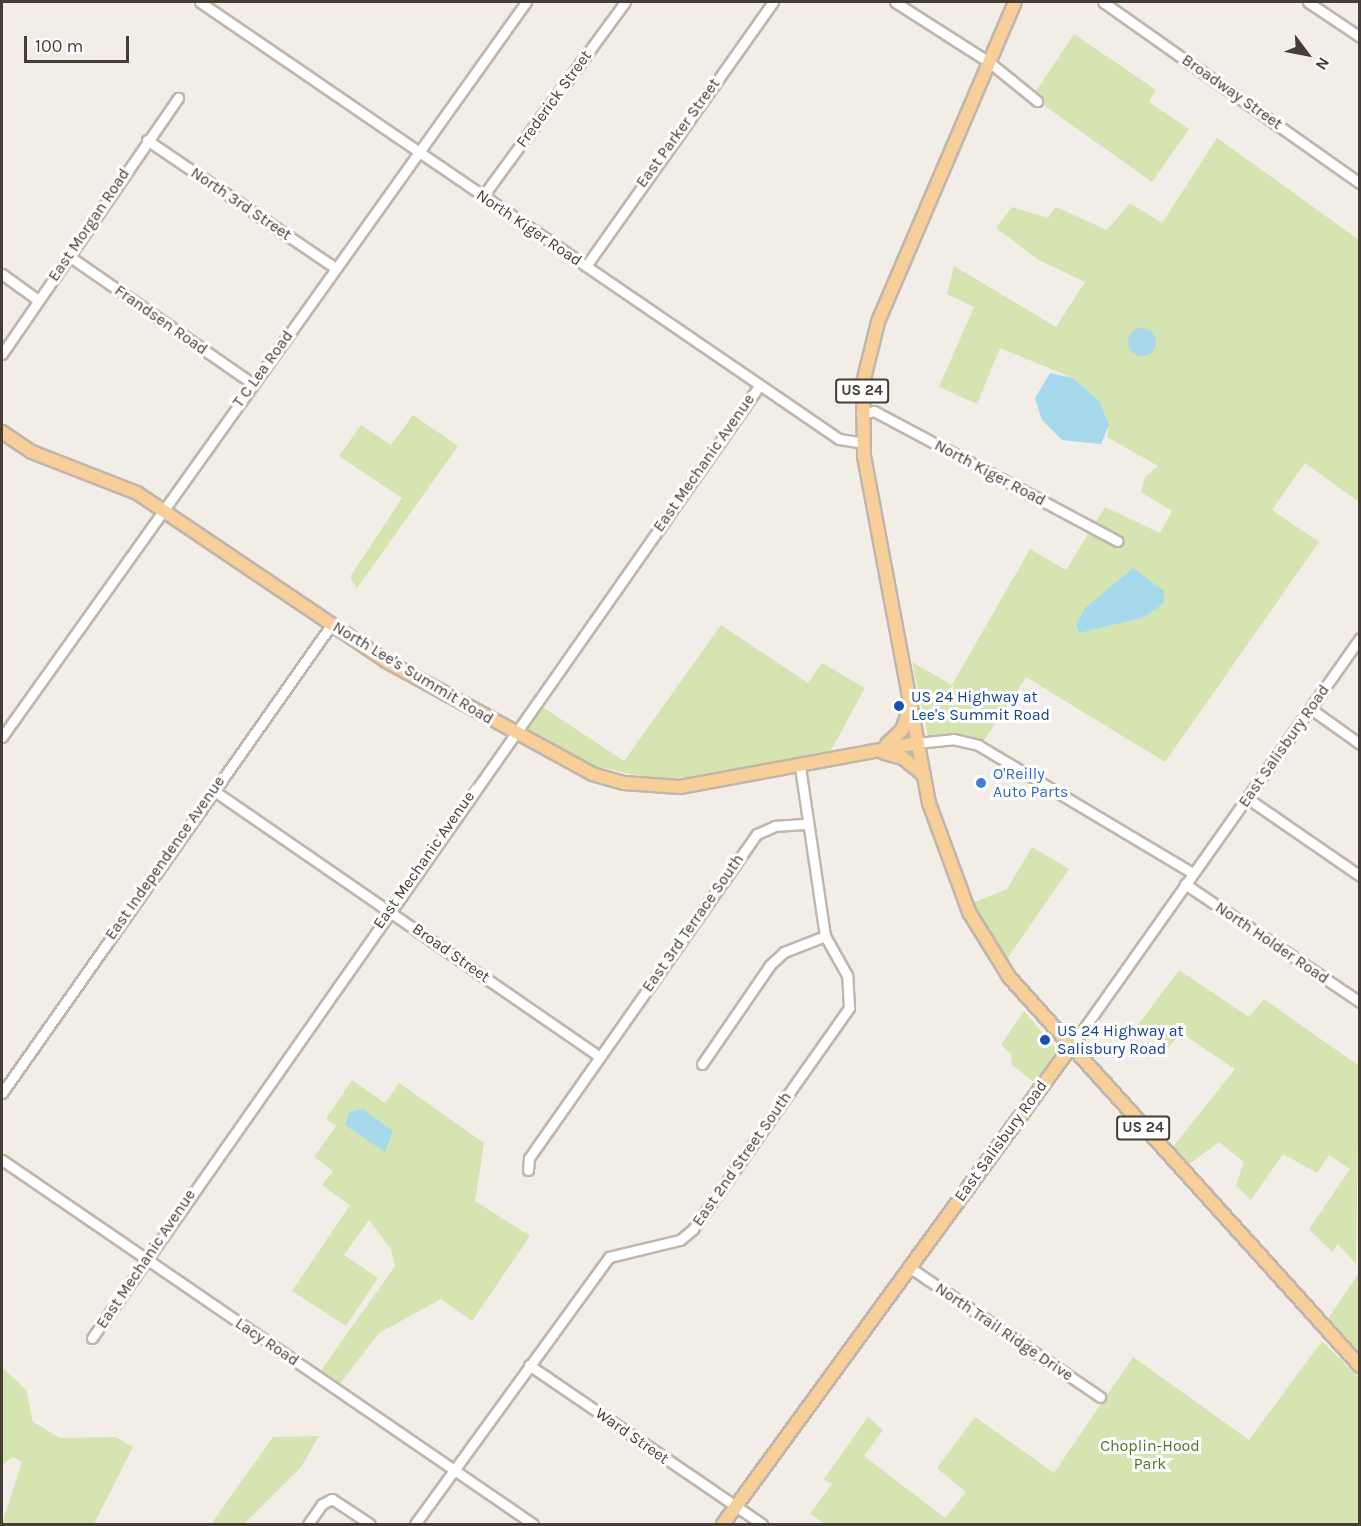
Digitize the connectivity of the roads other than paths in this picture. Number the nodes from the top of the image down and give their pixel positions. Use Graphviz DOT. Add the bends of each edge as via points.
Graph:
graph roads {
  1 [pos="200,2"];
  2 [pos="526,2"];
  3 [pos="625,2"];
  4 [pos="773,2"];
  5 [pos="895,2"];
  6 [pos="1015,2"];
  7 [pos="1103,2"];
  8 [pos="1309,2"];
  9 [pos="909,5"];
  10 [pos="1359,37"];
  11 [pos="989,62"];
  12 [pos="178,98"];
  13 [pos="1037,101"];
  14 [pos="147,140"];
  15 [pos="418,152"];
  16 [pos="1359,183"];
  17 [pos="483,196"];
  18 [pos="69,256"];
  19 [pos="586,266"];
  20 [pos="335,268"];
  21 [pos="2,274"];
  22 [pos="38,300"];
  23 [pos="2,354"];
  24 [pos="253,384"];
  25 [pos="759,386"];
  26 [pos="861,414"];
  27 [pos="2,432"];
  28 [pos="863,443"];
  29 [pos="162,509"];
  30 [pos="1117,541"];
  31 [pos="331,625"];
  32 [pos="1359,638"];
  33 [pos="910,706"];
  34 [pos="1311,709"];
  35 [pos="513,733"];
  36 [pos="2,736"];
  37 [pos="917,743"];
  38 [pos="1359,744"];
  39 [pos="884,750"];
  40 [pos="800,766"];
  41 [pos="924,775"];
  42 [pos="213,790"];
  43 [pos="1247,798"];
  44 [pos="807,824"];
  45 [pos="1193,873"];
  46 [pos="1359,876"];
  47 [pos="1185,884"];
  48 [pos="389,910"];
  49 [pos="825,936"];
  50 [pos="1359,1002"];
  51 [pos="1070,1047"];
  52 [pos="599,1056"];
  53 [pos="702,1064"];
  54 [pos="2,1093"];
  55 [pos="2,1160"];
  56 [pos="528,1170"];
  57 [pos="145,1259"];
  58 [pos="909,1267"];
  59 [pos="92,1338"];
  60 [pos="529,1365"];
  61 [pos="1359,1366"];
  62 [pos="1100,1397"];
  63 [pos="453,1470"];
  64 [pos="735,1507"];
  65 [pos="308,1524"];
  66 [pos="370,1524"];
  67 [pos="415,1524"];
  68 [pos="533,1524"];
  69 [pos="723,1524"];
  70 [pos="762,1524"];
  1 -- 15 [label="street, North Kiger Road"];
  2 -- 15 [label="street, T C Lea Road"];
  3 -- 17 [label="street, Frederick Street"];
  4 -- 19 [label="street, East Parker Street"];
  5 -- 9 [label="street"];
  6 -- 11 [label="main road, US 24"];
  7 -- 16 [label="street, Broadway Street"];
  8 -- 10 [label="street"];
  9 -- 11 [label="street"];
  11 -- 13 [label="street"];
  11 -- 26 [label="main road, US 24" via="878,322 866,365"];
  12 -- 14 [label="street, East Morgan Road"];
  14 -- 18 [label="street, East Morgan Road"];
  14 -- 20 [label="street, North 3rd Street"];
  15 -- 17 [label="street, North Kiger Road"];
  15 -- 20 [label="street, T C Lea Road"];
  17 -- 19 [label="street, North Kiger Road"];
  18 -- 22 [label="street, East Morgan Road"];
  18 -- 24 [label="street, Frandsen Road"];
  19 -- 25 [label="street, North Kiger Road"];
  20 -- 24 [label="street, T C Lea Road"];
  21 -- 22 [label="street"];
  22 -- 23 [label="street, East Morgan Road"];
  24 -- 29 [label="street, T C Lea Road"];
  25 -- 28 [label="street, North Kiger Road" via="839,439"];
  25 -- 35 [label="street, East Mechanic Avenue"];
  26 -- 28 [label="main road, US 24"];
  26 -- 30 [label="street, North Kiger Road" via="874,411"];
  27 -- 29 [label="main road, North Lee's Summit Road" via="32,452 111,480"];
  28 -- 33 [label="main road, US 24"];
  29 -- 31 [label="main road, North Lee's Summit Road"];
  29 -- 36 [label="street, T C Lea Road"];
  31 -- 35 [label="main road, North Lee's Summit Road"];
  31 -- 42 [label="street, East Independence Avenue"];
  32 -- 34 [label="street, East Salisbury Road"];
  33 -- 37 [label="main road, US 24"];
  33 -- 39 [label="main road" via="902,730"];
  34 -- 38 [label="street"];
  34 -- 43 [label="street, East Salisbury Road"];
  35 -- 40 [label="main road, North Lee's Summit Road" via="592,774 645,786 680,787"];
  35 -- 48 [label="street, East Mechanic Avenue"];
  37 -- 39 [label="main road, North Lee's Summit Road"];
  37 -- 41 [label="main road, US 24"];
  37 -- 45 [label="street" via="953,739 983,747"];
  39 -- 40 [label="main road, North Lee's Summit Road"];
  39 -- 41 [label="main road" via="903,758"];
  40 -- 44 [label="street, East 2nd Street South"];
  41 -- 51 [label="main road, US 24" via="939,839 978,928 1010,978"];
  42 -- 48 [label="street, Broad Street"];
  42 -- 54 [label="street, East Independence Avenue"];
  43 -- 45 [label="street, East Salisbury Road"];
  43 -- 46 [label="street"];
  44 -- 49 [label="street, East 2nd Street South"];
  44 -- 52 [label="street, East 3rd Terrace South" via="775,826 757,834"];
  45 -- 47 [label="street, East Salisbury Road"];
  47 -- 50 [label="street, North Holder Road"];
  47 -- 51 [label="street, East Salisbury Road"];
  48 -- 52 [label="street, Broad Street"];
  48 -- 57 [label="street, East Mechanic Avenue"];
  49 -- 53 [label="street" via="784,952 770,965"];
  49 -- 60 [label="street, East 2nd Street South" via="848,975 849,1008 693,1229 680,1240 609,1257"];
  51 -- 58 [label="main road, East Salisbury Road"];
  51 -- 61 [label="main road, US 24"];
  52 -- 56 [label="street, East 3rd Terrace South" via="529,1158"];
  55 -- 57 [label="street, Lacy Road"];
  57 -- 59 [label="street, East Mechanic Avenue"];
  57 -- 63 [label="street, Lacy Road"];
  58 -- 62 [label="street, North Trail Ridge Drive"];
  58 -- 64 [label="main road, East Salisbury Road"];
  60 -- 63 [label="street, East 2nd Street South"];
  60 -- 64 [label="street, Ward Street"];
  63 -- 67 [label="street, East 2nd Street South"];
  63 -- 68 [label="street, Lacy Road"];
  64 -- 69 [label="main road, East Salisbury Road"];
  64 -- 70 [label="street, Ward Street"];
  65 -- 66 [label="street" via="328,1500"];
}
